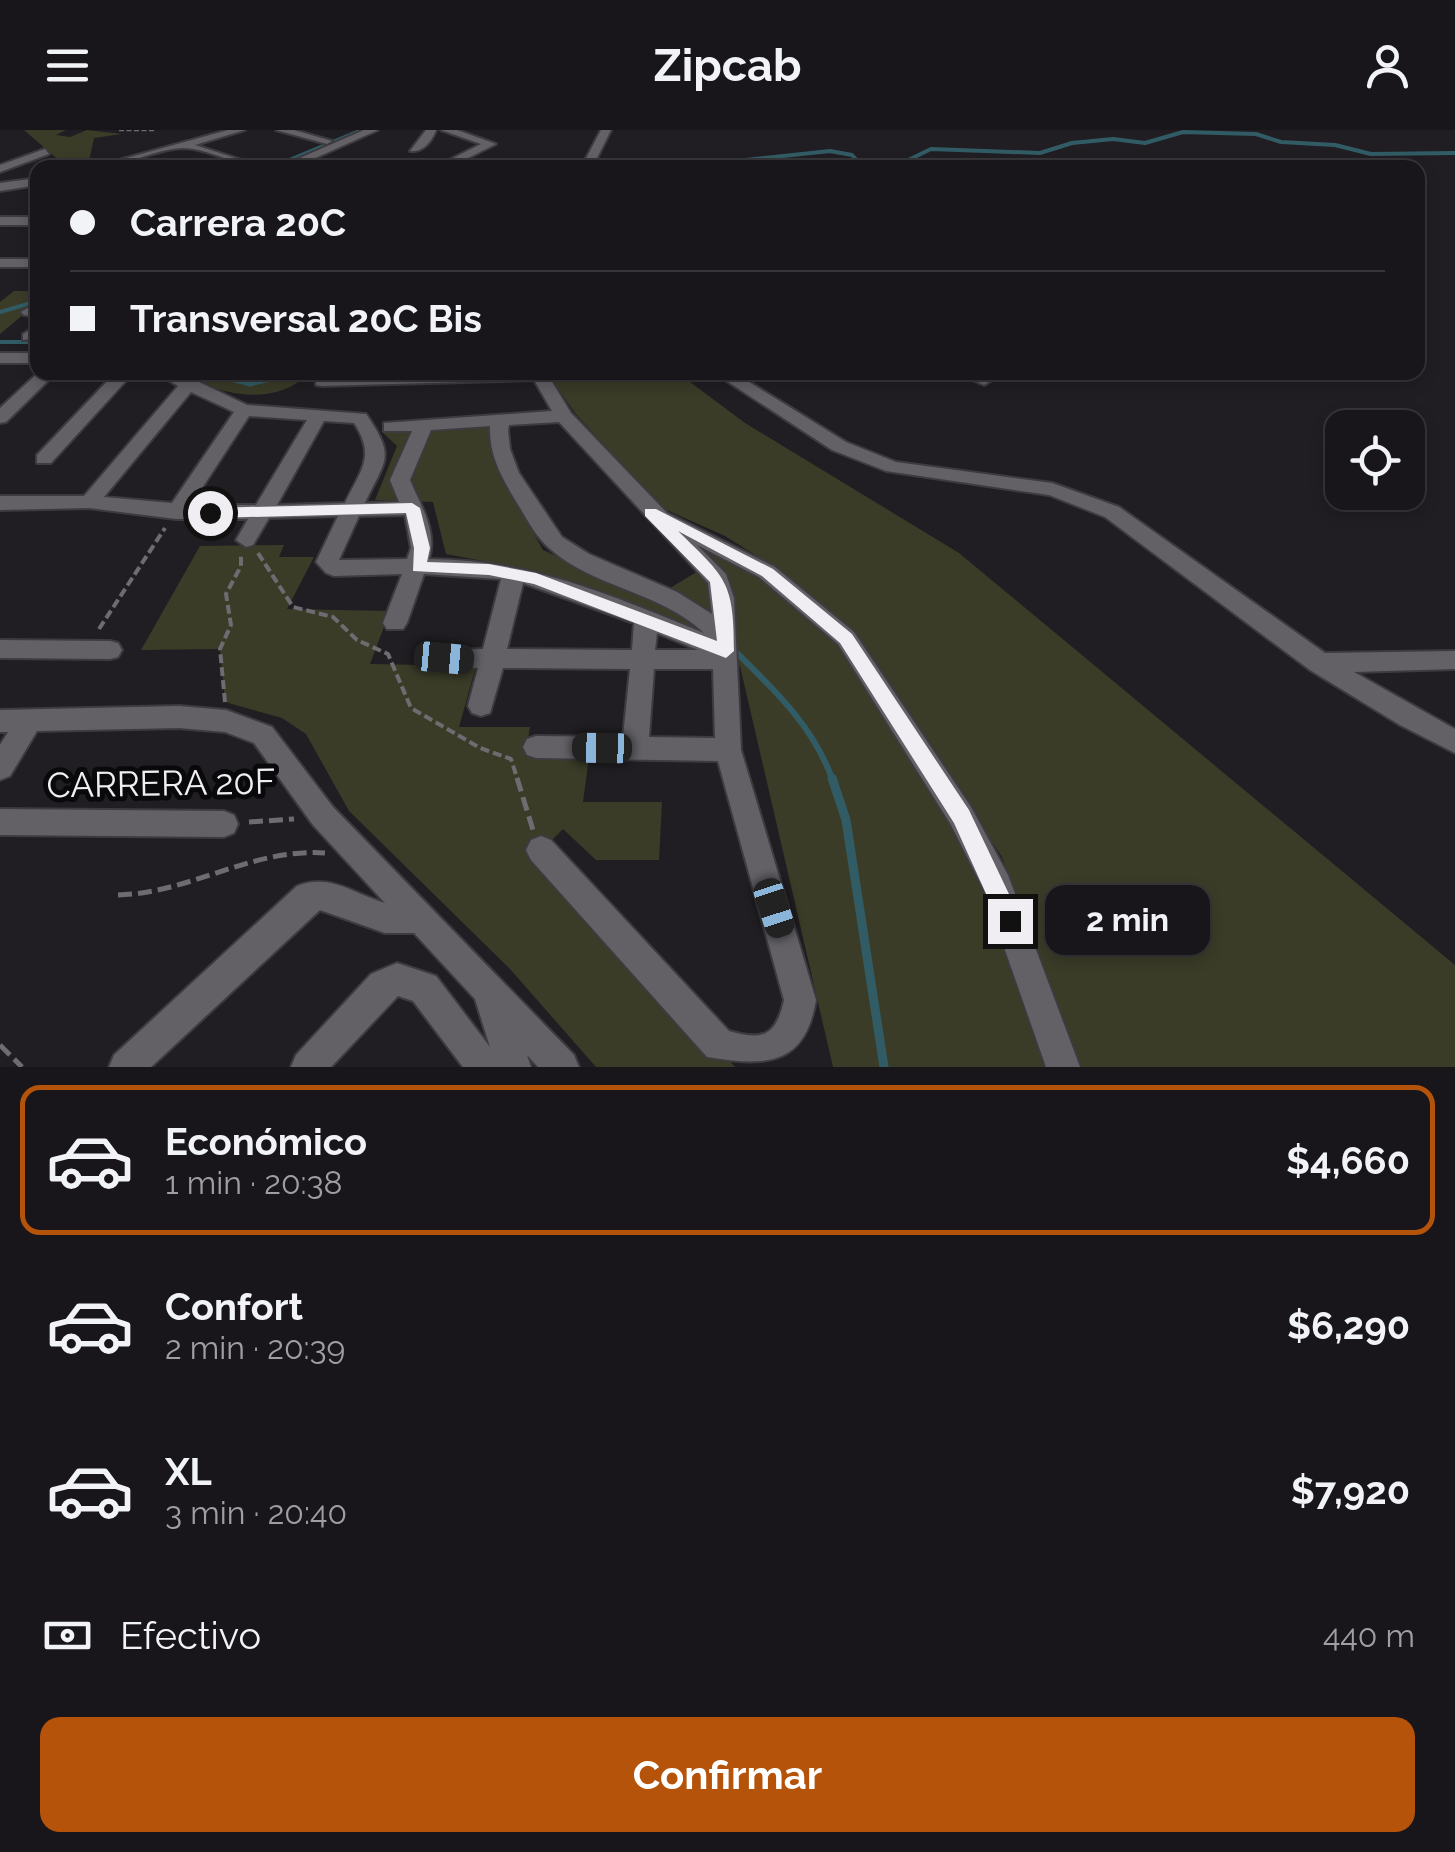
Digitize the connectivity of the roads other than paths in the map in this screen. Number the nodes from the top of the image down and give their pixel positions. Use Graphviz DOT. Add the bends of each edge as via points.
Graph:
graph roads {
  1 [pos="240,130"];
  2 [pos="281,130"];
  3 [pos="373,130"];
  4 [pos="431,130"];
  5 [pos="446,130"];
  6 [pos="606,130"];
  7 [pos="327,142"];
  8 [pos="176,143"];
  9 [pos="414,148"];
  10 [pos="45,152"];
  11 [pos="121,160"];
  12 [pos="237,160"];
  13 [pos="305,160"];
  14 [pos="456,160"];
  15 [pos="590,160"];
  16 [pos="0,169"];
  17 [pos="30,182"];
  18 [pos="0,188"];
  19 [pos="0,221"];
  20 [pos="30,221"];
  21 [pos="0,263"];
  22 [pos="30,263"];
  23 [pos="0,358"];
  24 [pos="30,358"];
  25 [pos="40,380"];
  26 [pos="118,380"];
  27 [pos="176,380"];
  28 [pos="324,380"];
  29 [pos="542,380"];
  30 [pos="734,380"];
  31 [pos="187,386"];
  32 [pos="244,410"];
  33 [pos="308,416"];
  34 [pos="564,416"];
  35 [pos="0,418"];
  36 [pos="500,420"];
  37 [pos="424,425"];
  38 [pos="390,427"];
  39 [pos="44,458"];
  40 [pos="88,502"];
  41 [pos="0,503"];
  42 [pos="353,508"];
  43 [pos="412,508"];
  44 [pos="176,512"];
  45 [pos="650,512"];
  46 [pos="261,513"];
  47 [pos="246,540"];
  48 [pos="418,567"];
  49 [pos="514,574"];
  50 [pos="646,621"];
  51 [pos="395,623"];
  52 [pos="0,649"];
  53 [pos="98,650"];
  54 [pos="725,651"];
  55 [pos="444,658"];
  56 [pos="642,660"];
  57 [pos="1455,660"];
  58 [pos="491,662"];
  59 [pos="1319,663"];
  60 [pos="481,706"];
  61 [pos="0,721"];
  62 [pos="29,721"];
  63 [pos="1455,742"];
  64 [pos="536,747"];
  65 [pos="634,748"];
  66 [pos="728,750"];
  67 [pos="0,768"];
  68 [pos="0,822"];
  69 [pos="224,824"];
  70 [pos="541,850"];
  71 [pos="420,916"];
  72 [pos="484,986"];
  73 [pos="126,1067"];
  74 [pos="308,1067"];
  75 [pos="484,1067"];
  76 [pos="514,1067"];
  77 [pos="562,1067"];
  78 [pos="1063,1067"];
  1 -- 8 [label="street"];
  2 -- 7 [label="street"];
  3 -- 13 [label="street"];
  4 -- 9 [label="street"];
  5 -- 14 [label="street" via="491,144"];
  6 -- 15 [label="street"];
  8 -- 11 [label="street"];
  8 -- 12 [label="street"];
  10 -- 16 [label="street"];
  17 -- 18 [label="street"];
  19 -- 20 [label="street"];
  21 -- 22 [label="street"];
  23 -- 24 [label="street"];
  25 -- 35 [label="street"];
  26 -- 39 [label="street"];
  27 -- 31 [label="street"];
  28 -- 33 [label="street"];
  29 -- 34 [label="street"];
  30 -- 59 [label="street" via="864,458 893,468 1080,496 1126,522"];
  31 -- 32 [label="street"];
  31 -- 40 [label="street"];
  32 -- 33 [label="street"];
  32 -- 44 [label="street"];
  33 -- 42 [label="street" via="356,416 368,429 377,450"];
  33 -- 46 [label="street"];
  34 -- 36 [label="street"];
  34 -- 45 [label="street"];
  36 -- 37 [label="street"];
  36 -- 54 [label="street" via="505,468 554,541 682,602"];
  37 -- 38 [label="street"];
  37 -- 43 [label="street" via="400,480"];
  40 -- 41 [label="street"];
  40 -- 44 [label="street"];
  42 -- 43 [label="street"];
  42 -- 46 [label="street"];
  42 -- 48 [label="street" via="329,565"];
  43 -- 48 [label="street" via="422,548"];
  44 -- 46 [label="street"];
  45 -- 54 [label="street" via="718,580"];
  45 -- 78 [label="street" via="767,572 846,638 962,816 997,884"];
  46 -- 47 [label="street"];
  48 -- 49 [label="street"];
  48 -- 51 [label="street"];
  49 -- 50 [label="street"];
  49 -- 58 [label="street"];
  50 -- 54 [label="street"];
  50 -- 56 [label="street"];
  52 -- 53 [label="street"];
  54 -- 56 [label="street"];
  54 -- 66 [label="street"];
  55 -- 58 [label="street"];
  56 -- 58 [label="street"];
  56 -- 65 [label="street"];
  57 -- 59 [label="street"];
  58 -- 60 [label="street"];
  59 -- 63 [label="street"];
  61 -- 62 [label="street"];
  62 -- 67 [label="street"];
  62 -- 71 [label="street" via="179,716 263,734 323,816"];
  64 -- 65 [label="street"];
  65 -- 66 [label="street"];
  66 -- 70 [label="street" via="800,1009 790,1034 762,1054 727,1050"];
  68 -- 69 [label="street, CARRERA 20F"];
  71 -- 72 [label="street"];
  71 -- 73 [label="street" via="390,922 330,894 308,896"];
  72 -- 76 [label="street"];
  72 -- 77 [label="street"];
  74 -- 75 [label="street" via="397,979 424,988"];
}
